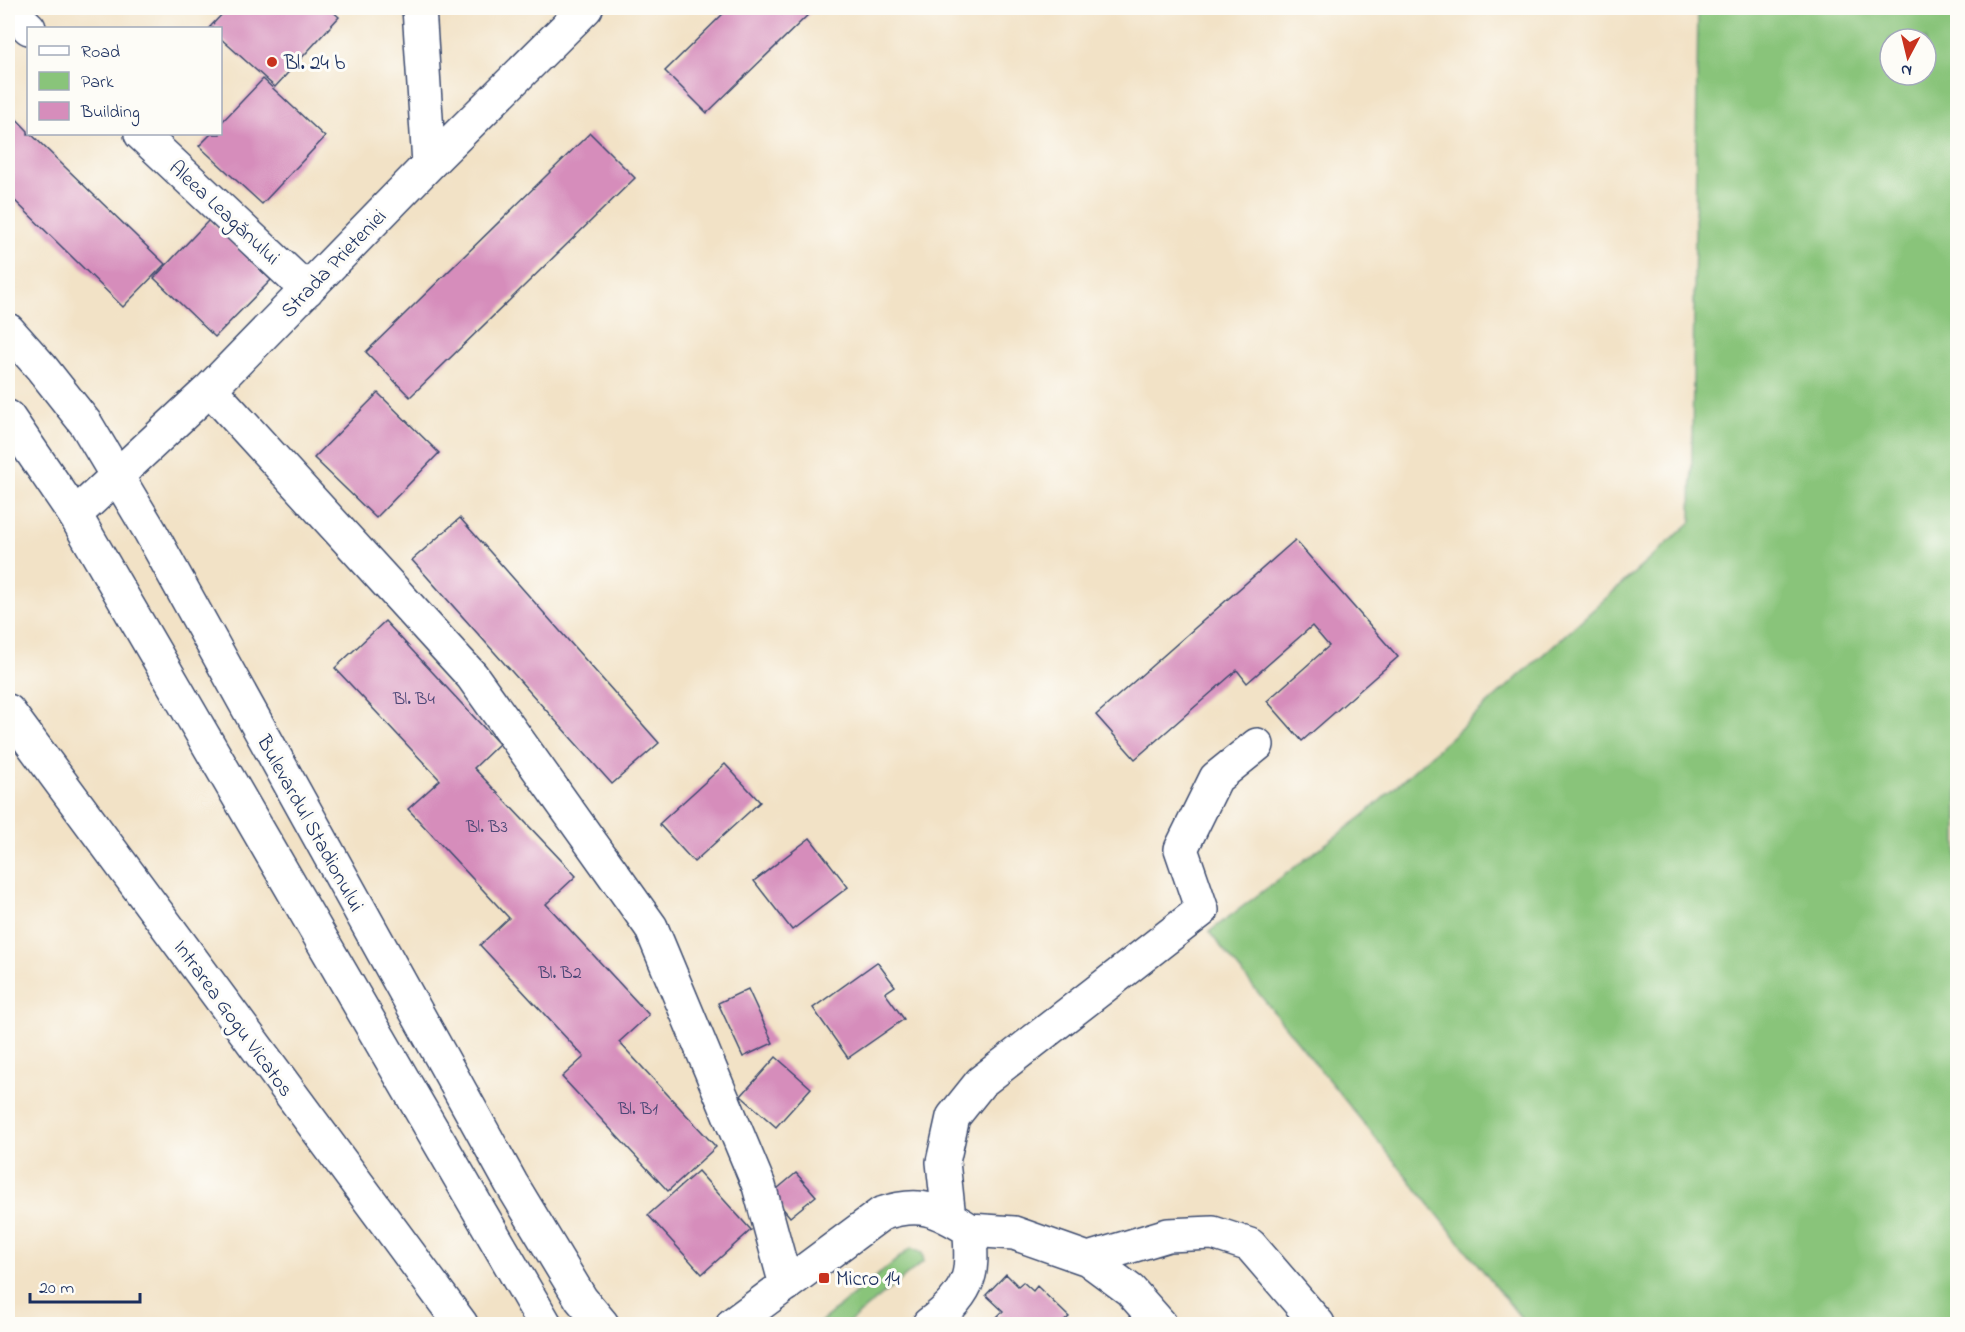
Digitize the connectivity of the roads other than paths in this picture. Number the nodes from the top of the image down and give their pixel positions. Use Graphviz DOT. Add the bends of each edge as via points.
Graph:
graph roads {
  1 [pos="8,8"];
  2 [pos="419,8"];
  3 [pos="586,8"];
  4 [pos="28,27"];
  5 [pos="142,135"];
  6 [pos="429,164"];
  7 [pos="307,290"];
  8 [pos="8,330"];
  9 [pos="210,389"];
  10 [pos="8,417"];
  11 [pos="117,477"];
  12 [pos="75,515"];
  13 [pos="8,711"];
  14 [pos="1257,745"];
  15 [pos="959,1224"];
  16 [pos="1088,1259"];
  17 [pos="786,1285"];
  18 [pos="461,1324"];
  19 [pos="545,1324"];
  20 [pos="602,1324"];
  21 [pos="733,1324"];
  22 [pos="929,1324"];
  23 [pos="1160,1324"];
  24 [pos="1318,1324"];
  1 -- 4 [label="main road"];
  2 -- 6 [label="main road"];
  3 -- 6 [label="main road, Strada Prieteniei"];
  5 -- 7 [label="main road, Aleea Leagănului"];
  6 -- 7 [label="main road, Strada Prieteniei"];
  7 -- 9 [label="main road, Strada Prieteniei"];
  8 -- 11 [label="main road, Bulevardul Stadionului" via="86,424"];
  9 -- 11 [label="main road, Strada Prieteniei"];
  9 -- 17 [label="main road" via="472,676 651,927 759,1186"];
  10 -- 12 [label="main road"];
  11 -- 12 [label="main road, Strada Prieteniei"];
  11 -- 20 [label="main road, Bulevardul Stadionului" via="512,1183 581,1299"];
  12 -- 19 [label="main road"];
  13 -- 18 [label="main road, Intrarea Gogu Vicatos"];
  14 -- 15 [label="main road" via="1216,778 1180,849 1202,910 981,1082 953,1117 943,1162"];
  15 -- 16 [label="main road" via="1014,1233"];
  15 -- 17 [label="main road" via="927,1208 902,1207 881,1214"];
  15 -- 22 [label="main road" via="971,1252 969,1277 957,1297"];
  16 -- 23 [label="main road" via="1130,1290"];
  16 -- 24 [label="main road" via="1168,1235 1213,1233 1250,1245"];
  17 -- 21 [label="main road"];
}
